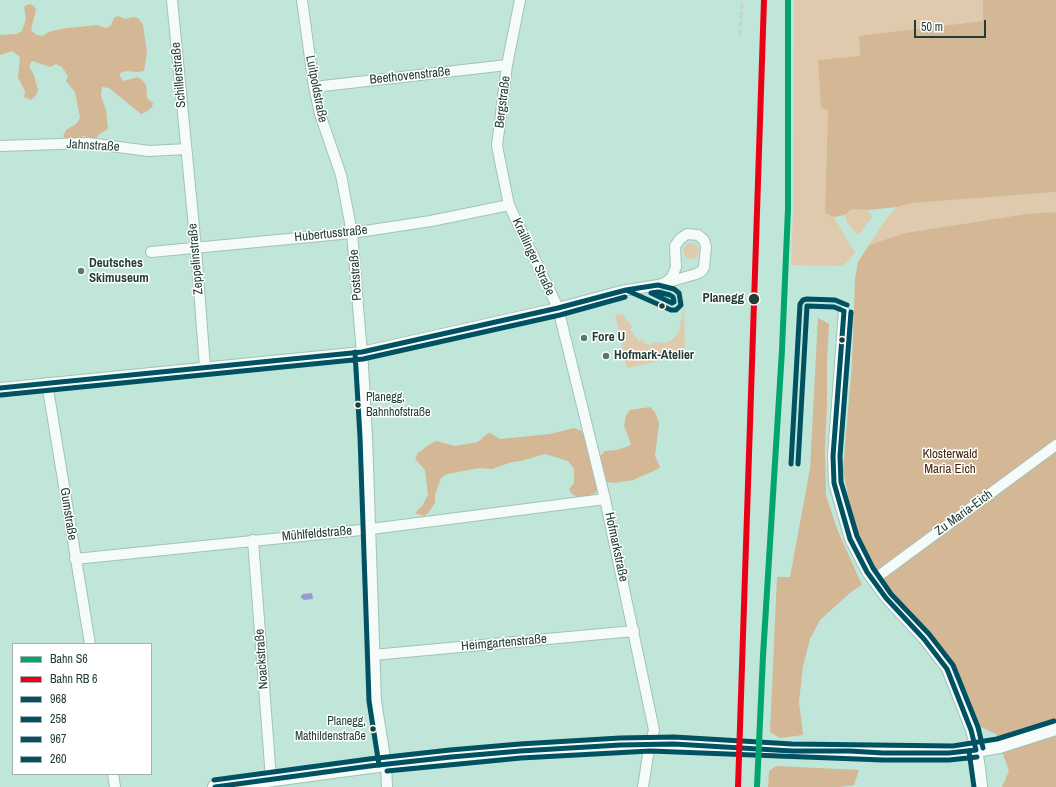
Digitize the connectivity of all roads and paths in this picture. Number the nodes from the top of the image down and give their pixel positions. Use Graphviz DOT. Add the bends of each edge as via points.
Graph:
graph roads {
  1 [pos="172,0"];
  2 [pos="302,0"];
  3 [pos="520,0"];
  4 [pos="507,65"];
  5 [pos="314,87"];
  6 [pos="0,146"];
  7 [pos="186,149"];
  8 [pos="342,175"];
  9 [pos="509,205"];
  10 [pos="352,233"];
  11 [pos="196,248"];
  12 [pos="150,252"];
  13 [pos="666,282"];
  14 [pos="558,308"];
  15 [pos="844,311"];
  16 [pos="362,352"];
  17 [pos="206,368"];
  18 [pos="47,383"];
  19 [pos="0,388"];
  20 [pos="1056,445"];
  21 [pos="605,499"];
  22 [pos="371,529"];
  23 [pos="253,540"];
  24 [pos="75,559"];
  25 [pos="872,580"];
  26 [pos="634,631"];
  27 [pos="90,643"];
  28 [pos="373,655"];
  29 [pos="1054,729"];
  30 [pos="650,744"];
  31 [pos="976,750"];
  32 [pos="386,764"];
  33 [pos="113,775"];
  34 [pos="271,779"];
  35 [pos="115,787"];
  36 [pos="215,787"];
  37 [pos="387,787"];
  38 [pos="643,787"];
  39 [pos="981,787"];
  1 -- 7 [label="street, Schillerstraße"];
  2 -- 5 [label="street, Luitpoldstraße"];
  3 -- 4 [label="street, Bergstraße"];
  4 -- 5 [label="street, Beethovenstraße"];
  4 -- 9 [label="street, Bergstraße" via="497,146"];
  5 -- 8 [label="street, Luitpoldstraße" via="320,114"];
  6 -- 7 [label="street, Jahnstraße" via="88,143 149,150"];
  7 -- 11 [label="street, Zeppelinstraße"];
  8 -- 10 [label="street, Poststraße"];
  9 -- 10 [label="street, Hubertusstraße" via="431,221"];
  9 -- 14 [label="street, Kraillinger Straße"];
  10 -- 11 [label="street, Hubertusstraße"];
  10 -- 16 [label="street, Poststraße"];
  11 -- 12 [label="street, Hubertusstraße"];
  11 -- 17 [label="street, Zeppelinstraße"];
  13 -- 13 [label="street" via="672,277 676,267 675,246 680,239 687,234 704,240 706,247 702,271"];
  13 -- 14 [label="street"];
  14 -- 16 [label="street"];
  14 -- 21 [label="street, Hofmarkstraße"];
  15 -- 25 [label="street" via="833,456 834,483 850,539"];
  16 -- 17 [label="street"];
  16 -- 22 [label="street, Poststraße"];
  17 -- 18 [label="street"];
  18 -- 19 [label="street"];
  18 -- 24 [label="street, Gumstraße"];
  20 -- 25 [label="street, Zu Maria-Eich"];
  21 -- 22 [label="street, Mühlfeldstraße"];
  21 -- 26 [label="street, Hofmarkstraße"];
  22 -- 23 [label="street, Mühlfeldstraße"];
  22 -- 28 [label="street, Poststraße"];
  23 -- 24 [label="street, Mühlfeldstraße"];
  23 -- 34 [label="street, Noackstraße"];
  24 -- 27 [label="street, Gumstraße"];
  25 -- 31 [label="street" via="924,639 946,669 971,730"];
  26 -- 28 [label="street, Heimgartenstraße"];
  26 -- 30 [label="street, Hofmarkstraße" via="654,730"];
  28 -- 32 [label="street, Poststraße" via="376,701"];
  29 -- 31 [label="main road" via="999,746"];
  30 -- 31 [label="main road" via="883,753 953,753"];
  30 -- 32 [label="main road" via="520,751"];
  30 -- 38 [label="street, Hofmarkstraße"];
  31 -- 39 [label="street"];
  32 -- 34 [label="main road"];
  32 -- 37 [label="street, Poststraße"];
  33 -- 35 [label="street"];
  34 -- 36 [label="main road"];
}
